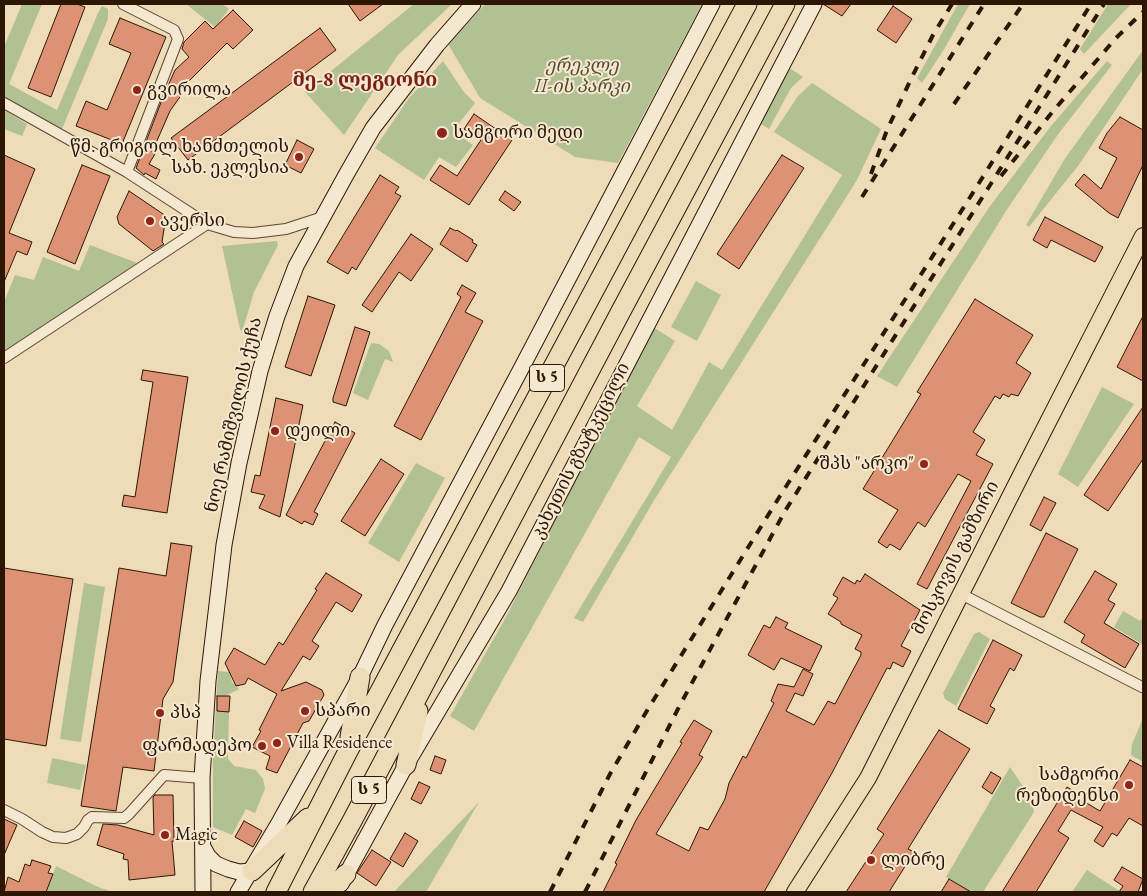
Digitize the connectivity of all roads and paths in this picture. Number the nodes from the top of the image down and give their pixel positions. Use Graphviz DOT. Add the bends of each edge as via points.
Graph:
graph roads {
  1 [pos="123,4"];
  2 [pos="473,4"];
  3 [pos="712,4"];
  4 [pos="747,4"];
  5 [pos="785,4"];
  6 [pos="814,4"];
  7 [pos="4,103"];
  8 [pos="127,172"];
  9 [pos="323,217"];
  10 [pos="207,224"];
  11 [pos="1143,236"];
  12 [pos="4,358"];
  13 [pos="961,594"];
  14 [pos="360,677"];
  15 [pos="424,686"];
  16 [pos="1142,687"];
  17 [pos="347,753"];
  18 [pos="406,765"];
  19 [pos="202,778"];
  20 [pos="318,809"];
  21 [pos="4,810"];
  22 [pos="203,847"];
  23 [pos="252,871"];
  24 [pos="346,874"];
  25 [pos="203,892"];
  26 [pos="238,892"];
  27 [pos="276,892"];
  28 [pos="313,892"];
  29 [pos="328,892"];
  30 [pos="338,892"];
  31 [pos="795,892"];
  1 -- 8 [label="street" via="174,30 178,39"];
  2 -- 9 [label="street, ნოე რამიშვილის ქუჩა" via="373,128"];
  3 -- 14 [label="street"];
  4 -- 17 [label="highway, ს 5"];
  5 -- 15 [label="highway, კახეთის გზატკეცილი / ს 5"];
  6 -- 18 [label="street, კახეთის გზატკეცილი" via="509,591"];
  7 -- 8 [label="street"];
  8 -- 10 [label="street"];
  9 -- 10 [label="street" via="286,229 253,233 234,232"];
  9 -- 19 [label="street, ნოე რამიშვილის ქუჩა" via="296,266 277,316 238,463 224,545 208,681"];
  10 -- 12 [label="street"];
  11 -- 13 [label="main road, მოსკოვის გამზირი"];
  13 -- 16 [label="street"];
  13 -- 31 [label="main road, მოსკოვის გამზირი" via="868,778"];
  14 -- 17 [label="highway"];
  14 -- 23 [label="street"];
  15 -- 18 [label="highway"];
  15 -- 28 [label="highway, კახეთის გზატკეცილი / ს 5"];
  17 -- 20 [label="highway, ს 5"];
  18 -- 24 [label="street, კახეთის გზატკეცილი"];
  19 -- 21 [label="street" via="164,775 124,818 92,817 77,834 66,838 53,837"];
  19 -- 22 [label="street, ნოე რამიშვილის ქუჩა"];
  20 -- 23 [label="highway"];
  20 -- 27 [label="highway, ს 5"];
  22 -- 23 [label="street" via="216,864 239,872"];
  22 -- 25 [label="street, ნოე რამიშვილის ქუჩა"];
  23 -- 26 [label="street"];
  24 -- 29 [label="highway"];
  24 -- 30 [label="street, კახეთის გზატკეცილი"];
}
